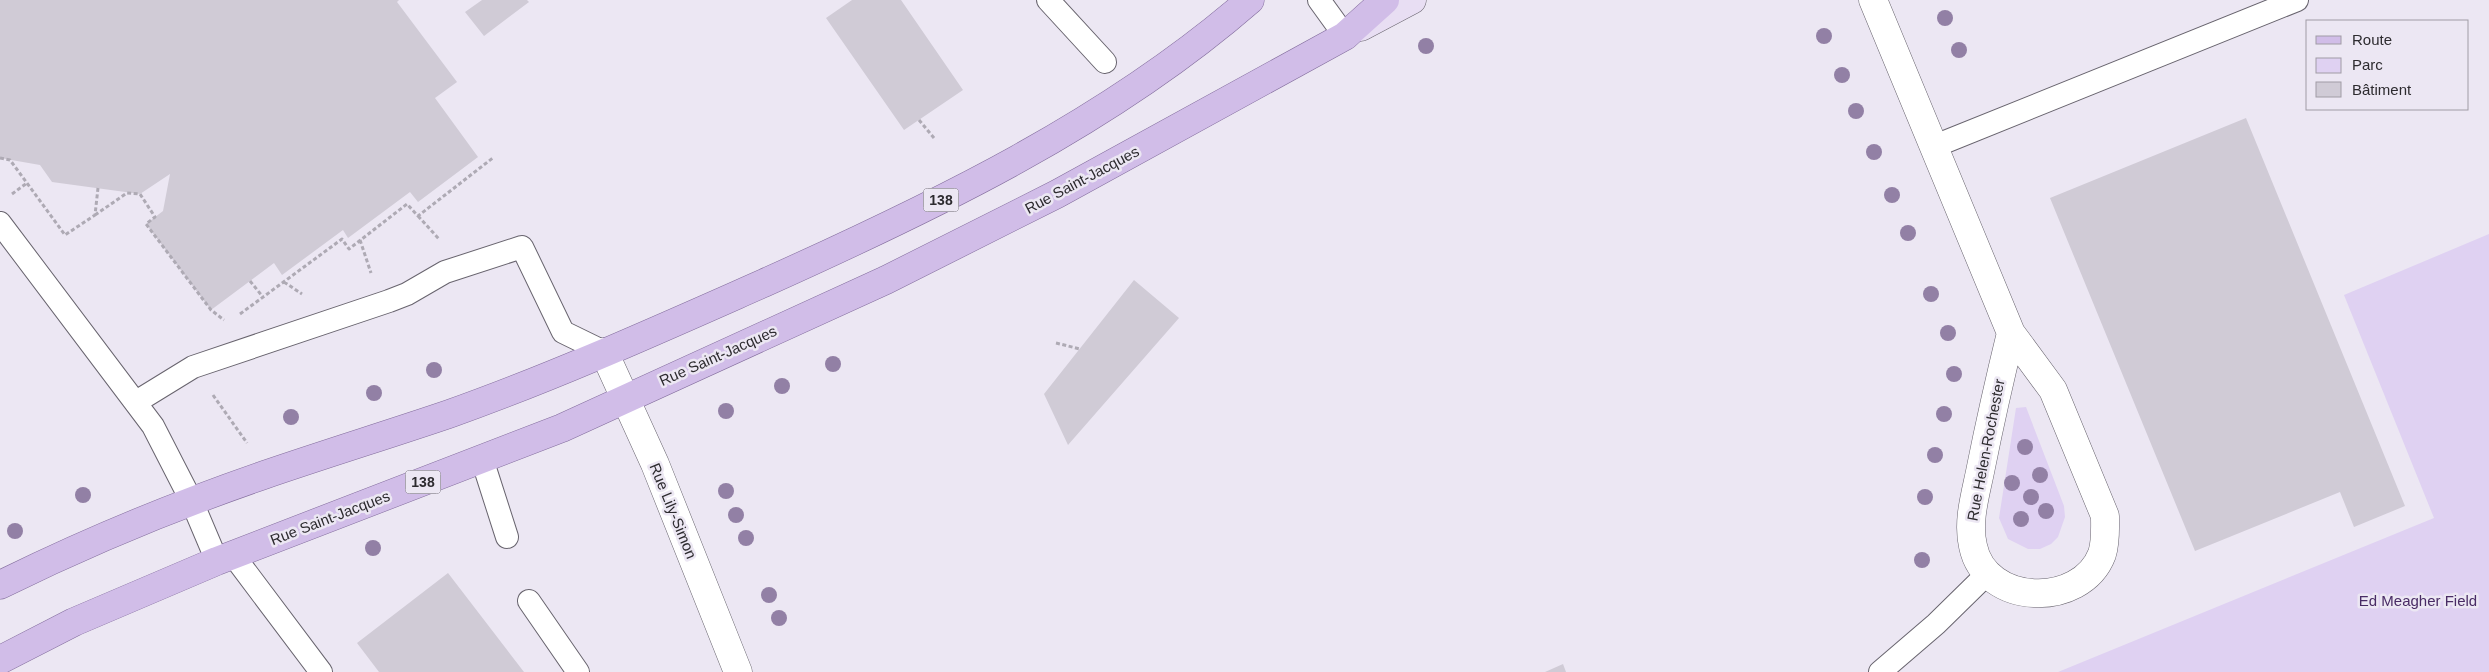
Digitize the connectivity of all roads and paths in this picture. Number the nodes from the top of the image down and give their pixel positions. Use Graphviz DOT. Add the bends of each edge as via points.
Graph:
graph roads {
  1 [pos="1048,0"];
  2 [pos="1250,0"];
  3 [pos="1319,0"];
  4 [pos="1385,0"];
  5 [pos="1412,0"];
  6 [pos="1873,0"];
  7 [pos="2297,0"];
  8 [pos="1345,36"];
  9 [pos="1105,62"];
  10 [pos="919,120"];
  11 [pos="934,138"];
  12 [pos="1935,146"];
  13 [pos="494,157"];
  14 [pos="0,158"];
  15 [pos="98,188"];
  16 [pos="96,215"];
  17 [pos="0,223"];
  18 [pos="360,240"];
  19 [pos="364,278"];
  20 [pos="250,281"];
  21 [pos="284,282"];
  22 [pos="305,296"];
  23 [pos="263,297"];
  24 [pos="235,318"];
  25 [pos="228,323"];
  26 [pos="2011,333"];
  27 [pos="1056,343"];
  28 [pos="1080,349"];
  29 [pos="604,352"];
  30 [pos="211,392"];
  31 [pos="626,398"];
  32 [pos="136,402"];
  33 [pos="249,446"];
  34 [pos="482,459"];
  35 [pos="192,502"];
  36 [pos="507,537"];
  37 [pos="225,558"];
  38 [pos="1987,574"];
  39 [pos="0,584"];
  40 [pos="529,601"];
  41 [pos="0,660"];
  42 [pos="321,672"];
  43 [pos="578,672"];
  44 [pos="738,672"];
  45 [pos="1880,672"];
  1 -- 9 [label="lane"];
  2 -- 29 [label="main road, 138" via="1214,31 1128,93 931,205 866,237"];
  3 -- 8 [label="lane"];
  4 -- 8 [label="main road, 138"];
  5 -- 8 [label="main road, Rue Saint-Jacques"];
  6 -- 12 [label="street, Rue Helen-Rochester"];
  7 -- 12 [label="lane"];
  8 -- 31 [label="main road, Rue Saint-Jacques / 138" via="985,232"];
  10 -- 11 [label="path"];
  12 -- 26 [label="street, Rue Helen-Rochester"];
  13 -- 18 [label="path" via="418,216 407,204"];
  14 -- 16 [label="path" via="10,160 65,235"];
  15 -- 16 [label="path"];
  16 -- 25 [label="path" via="127,193 140,194 155,217 146,224 211,310"];
  17 -- 32 [label="lane"];
  18 -- 19 [label="path" via="372,275"];
  18 -- 21 [label="path" via="349,249 342,239"];
  20 -- 23 [label="path"];
  21 -- 22 [label="path"];
  21 -- 23 [label="path"];
  23 -- 24 [label="path"];
  26 -- 38 [label="street, Rue Helen-Rochester" via="1994,400 1971,528 1977,561"];
  26 -- 38 [label="street, Rue Helen-Rochester" via="2053,390 2098,496 2105,516 2106,534 2102,553 2093,569 2084,579 2055,592 2019,592 2003,586"];
  27 -- 28 [label="path"];
  29 -- 31 [label="street, Rue Lily-Simon"];
  29 -- 32 [label="lane" via="563,332 522,246 445,272 389,301 193,367"];
  29 -- 35 [label="main road, 138" via="449,414"];
  30 -- 33 [label="path"];
  31 -- 34 [label="main road, Rue Saint-Jacques / 138" via="562,428"];
  31 -- 44 [label="street, Rue Lily-Simon"];
  32 -- 35 [label="lane" via="153,426"];
  34 -- 36 [label="lane"];
  34 -- 37 [label="main road, Rue Saint-Jacques / 138"];
  35 -- 37 [label="lane"];
  35 -- 39 [label="main road, 138" via="88,543"];
  37 -- 41 [label="main road, Rue Saint-Jacques / 138" via="74,622"];
  37 -- 42 [label="lane"];
  38 -- 45 [label="lane"];
  40 -- 43 [label="lane"];
}
